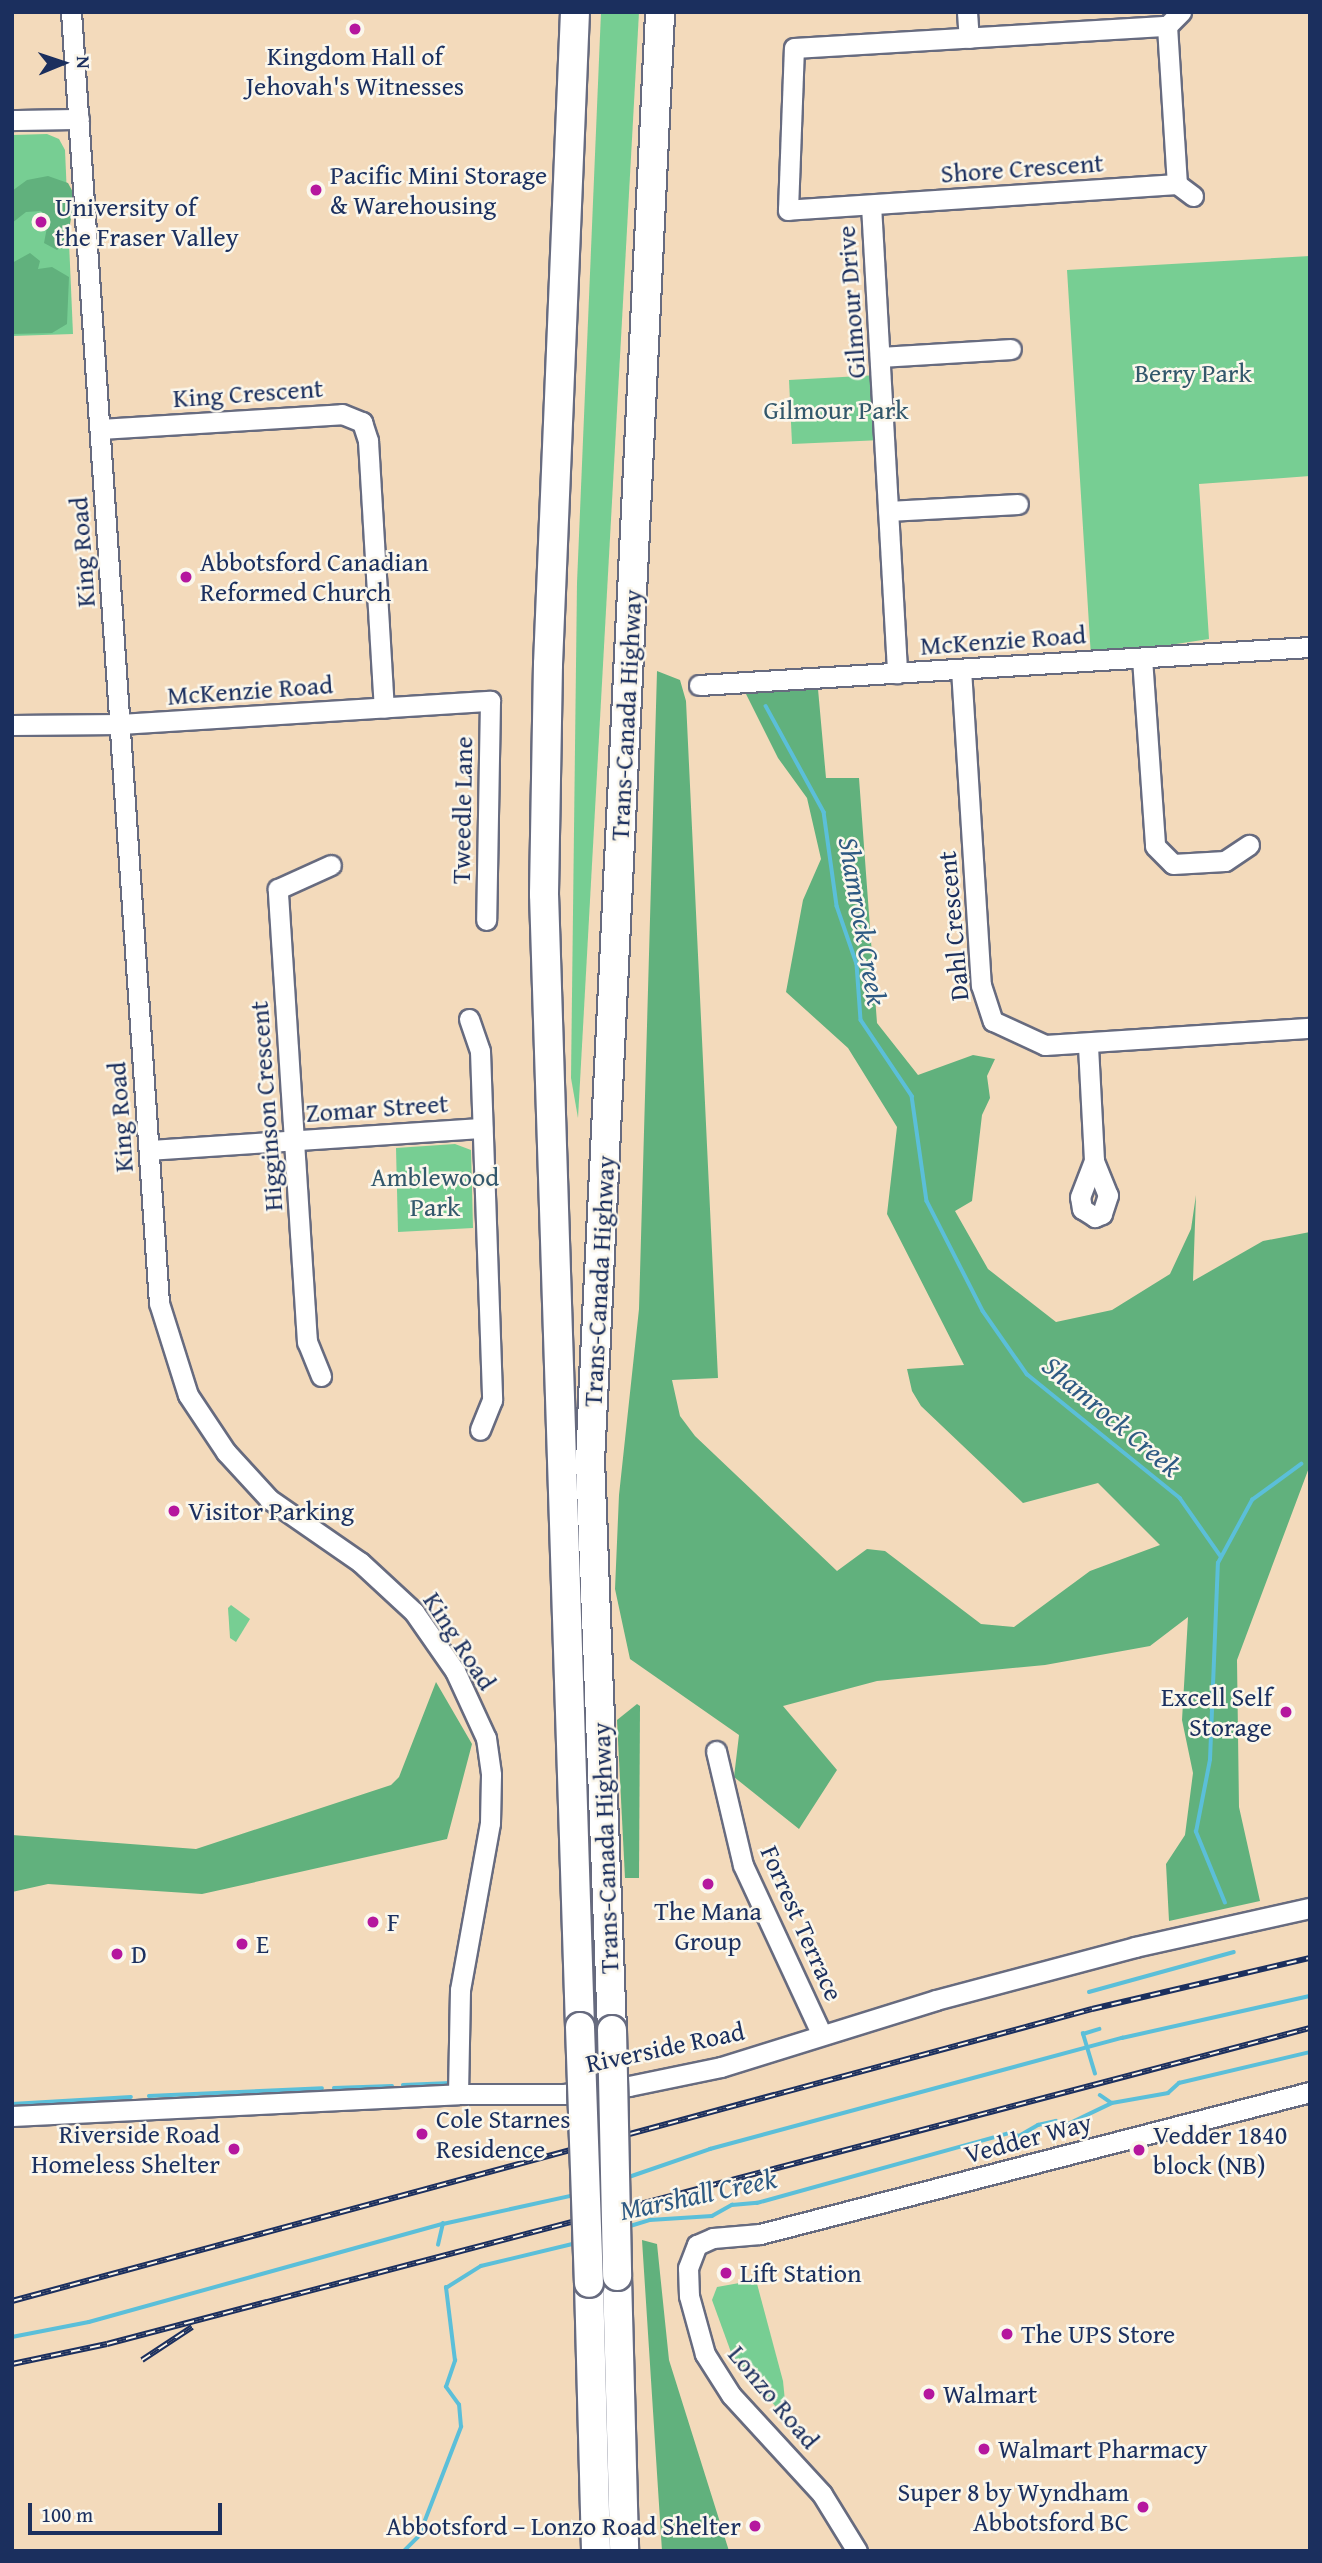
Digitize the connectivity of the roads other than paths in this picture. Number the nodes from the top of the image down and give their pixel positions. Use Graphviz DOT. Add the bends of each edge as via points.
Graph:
graph roads {
  1 [pos="71,12"];
  2 [pos="575,12"];
  3 [pos="662,12"];
  4 [pos="967,12"];
  5 [pos="1174,19"];
  6 [pos="969,38"];
  7 [pos="79,119"];
  8 [pos="12,120"];
  9 [pos="1177,184"];
  10 [pos="1193,196"];
  11 [pos="871,205"];
  12 [pos="1012,349"];
  13 [pos="881,357"];
  14 [pos="100,429"];
  15 [pos="1018,504"];
  16 [pos="888,512"];
  17 [pos="1310,646"];
  18 [pos="1142,658"];
  19 [pos="961,669"];
  20 [pos="897,673"];
  21 [pos="699,685"];
  22 [pos="490,701"];
  23 [pos="384,708"];
  24 [pos="120,724"];
  25 [pos="12,725"];
  26 [pos="1249,845"];
  27 [pos="331,865"];
  28 [pos="486,920"];
  29 [pos="469,1019"];
  30 [pos="1310,1028"];
  31 [pos="1088,1046"];
  32 [pos="482,1128"];
  33 [pos="294,1140"];
  34 [pos="149,1150"];
  35 [pos="1094,1161"];
  36 [pos="321,1376"];
  37 [pos="480,1430"];
  38 [pos="716,1751"];
  39 [pos="1310,1908"];
  40 [pos="822,2035"];
  41 [pos="1310,2092"];
  42 [pos="458,2094"];
  43 [pos="12,2116"];
  44 [pos="760,2234"];
  45 [pos="617,2286"];
  46 [pos="596,2551"];
  47 [pos="624,2551"];
  48 [pos="635,2551"];
  49 [pos="857,2551"];
  1 -- 7 [label="street, King Road"];
  2 -- 46 [label="highway, Trans-Canada Highway, bridge" via="548,664 544,894"];
  3 -- 45 [label="highway, Trans-Canada Highway, bridge" via="590,1461"];
  4 -- 6 [label="street"];
  5 -- 6 [label="street"];
  5 -- 9 [label="street"];
  6 -- 11 [label="street, Gilmour Drive" via="794,48 788,210"];
  7 -- 8 [label="street"];
  7 -- 14 [label="street, King Road"];
  9 -- 10 [label="street"];
  9 -- 11 [label="street, Shore Crescent"];
  11 -- 13 [label="street, Gilmour Drive"];
  12 -- 13 [label="street"];
  13 -- 16 [label="street, Gilmour Drive"];
  14 -- 23 [label="street, King Crescent" via="342,414 362,422 368,441"];
  14 -- 24 [label="street, King Road"];
  15 -- 16 [label="street"];
  16 -- 20 [label="street, Gilmour Drive"];
  17 -- 18 [label="street, McKenzie Road"];
  18 -- 19 [label="street, McKenzie Road"];
  18 -- 26 [label="street" via="1155,846 1173,864 1225,861"];
  19 -- 20 [label="street, McKenzie Road"];
  19 -- 31 [label="street, Dahl Crescent" via="981,985 987,1010 993,1021 1027,1041"];
  20 -- 21 [label="street, McKenzie Road"];
  22 -- 23 [label="street, McKenzie Road"];
  22 -- 28 [label="street, Tweedle Lane"];
  23 -- 24 [label="street, McKenzie Road"];
  24 -- 25 [label="street, McKenzie Road"];
  24 -- 34 [label="street, King Road"];
  27 -- 33 [label="street, Higginson Crescent" via="278,889"];
  29 -- 32 [label="street" via="480,1051"];
  30 -- 31 [label="street, Dahl Crescent"];
  31 -- 35 [label="street"];
  32 -- 33 [label="street, Zomar Street"];
  32 -- 37 [label="street" via="492,1400"];
  33 -- 34 [label="street, Zomar Street"];
  33 -- 36 [label="street, Higginson Crescent" via="307,1342"];
  34 -- 42 [label="street, King Road" via="159,1303 188,1395 226,1452 269,1499 360,1562 414,1612 455,1671 486,1738 491,1774 489,1823 460,1990"];
  38 -- 40 [label="street, Forrest Terrace" via="743,1865"];
  39 -- 40 [label="street, Riverside Road" via="1135,1947"];
  40 -- 42 [label="street, Riverside Road" via="720,2067 629,2086 564,2094"];
  41 -- 44 [label="street, Vedder Way"];
  42 -- 43 [label="street, Riverside Road"];
  44 -- 49 [label="street, Lonzo Road" via="703,2241 692,2251 688,2268 694,2326 705,2354 731,2395 822,2494"];
  45 -- 47 [label="highway, Trans-Canada Highway"];
  45 -- 48 [label="highway"];
}
